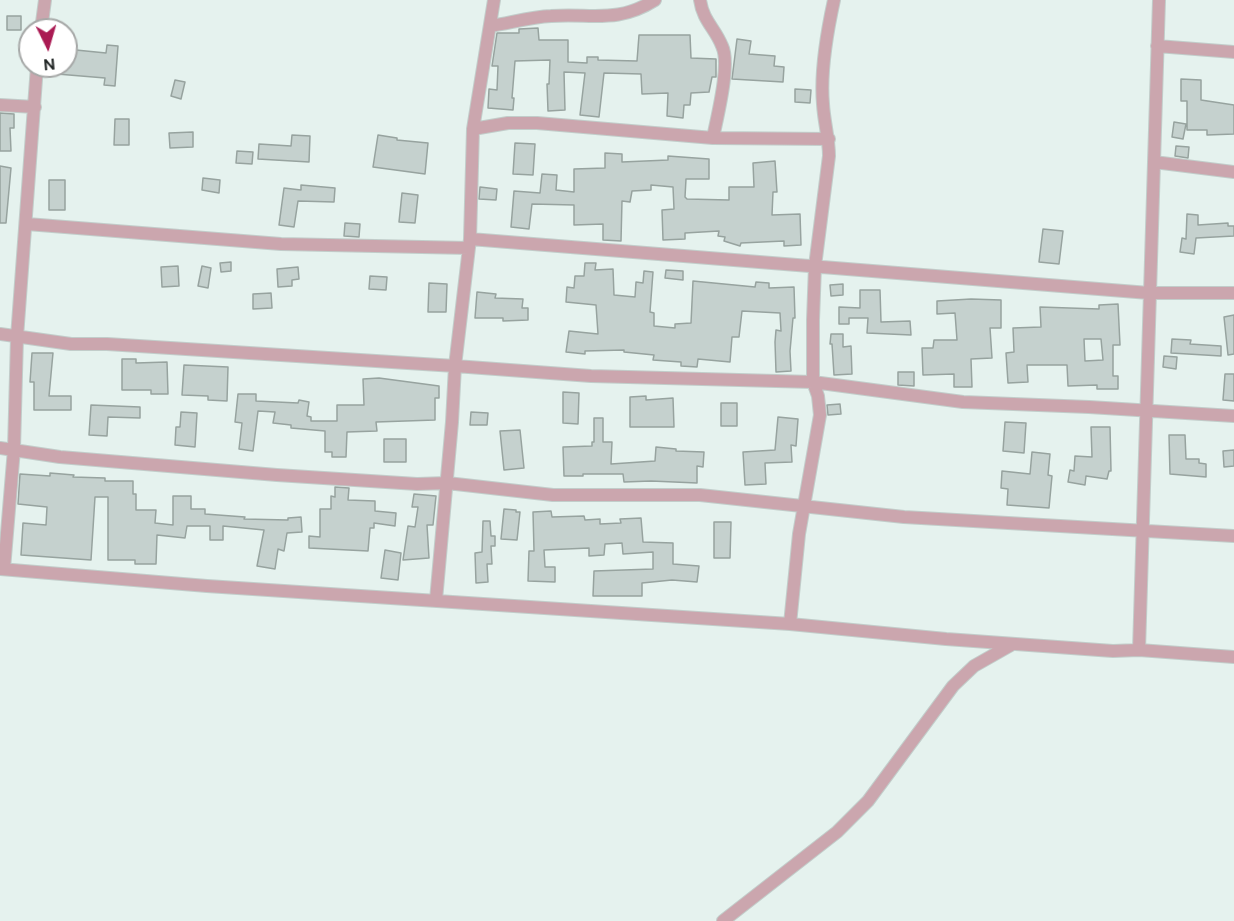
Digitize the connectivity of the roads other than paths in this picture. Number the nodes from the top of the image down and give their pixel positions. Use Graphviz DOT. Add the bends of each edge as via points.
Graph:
graph roads {
  1 [pos="45,0"];
  2 [pos="494,0"];
  3 [pos="655,0"];
  4 [pos="700,0"];
  5 [pos="834,0"];
  6 [pos="1159,0"];
  7 [pos="43,18"];
  8 [pos="490,26"];
  9 [pos="1157,46"];
  10 [pos="1234,52"];
  11 [pos="36,78"];
  12 [pos="0,105"];
  13 [pos="35,107"];
  14 [pos="472,129"];
  15 [pos="713,138"];
  16 [pos="829,139"];
  17 [pos="807,140"];
  18 [pos="829,156"];
  19 [pos="1154,162"];
  20 [pos="1234,172"];
  21 [pos="27,224"];
  22 [pos="470,243"];
  23 [pos="815,266"];
  24 [pos="1149,293"];
  25 [pos="1234,293"];
  26 [pos="0,334"];
  27 [pos="18,337"];
  28 [pos="455,366"];
  29 [pos="813,382"];
  30 [pos="1147,412"];
  31 [pos="1234,416"];
  32 [pos="0,448"];
  33 [pos="14,449"];
  34 [pos="447,483"];
  35 [pos="805,506"];
  36 [pos="1143,530"];
  37 [pos="1234,536"];
  38 [pos="2,569"];
  39 [pos="436,600"];
  40 [pos="790,624"];
  41 [pos="1012,644"];
  42 [pos="1139,650"];
  43 [pos="1234,657"];
  44 [pos="723,921"];
  1 -- 7 [label="street"];
  2 -- 8 [label="street"];
  3 -- 8 [label="street" via="617,16 550,16"];
  4 -- 15 [label="street" via="702,13 724,52 722,94"];
  5 -- 16 [label="street" via="823,85"];
  6 -- 9 [label="street"];
  8 -- 14 [label="street"];
  9 -- 10 [label="street"];
  9 -- 19 [label="street"];
  11 -- 13 [label="street"];
  12 -- 13 [label="street"];
  13 -- 21 [label="street"];
  14 -- 15 [label="street" via="537,123"];
  14 -- 22 [label="street"];
  15 -- 17 [label="street"];
  16 -- 17 [label="street"];
  16 -- 18 [label="street"];
  17 -- 18 [label="street"];
  18 -- 23 [label="street"];
  19 -- 20 [label="street"];
  19 -- 24 [label="street"];
  21 -- 22 [label="street" via="281,244"];
  21 -- 27 [label="street"];
  22 -- 23 [label="street"];
  22 -- 28 [label="street"];
  23 -- 24 [label="street"];
  23 -- 29 [label="street"];
  24 -- 25 [label="street"];
  24 -- 30 [label="street"];
  26 -- 27 [label="street"];
  27 -- 28 [label="street" via="71,344"];
  27 -- 33 [label="street"];
  28 -- 29 [label="street" via="591,376"];
  28 -- 34 [label="street"];
  29 -- 30 [label="street" via="963,402"];
  29 -- 35 [label="street" via="820,415"];
  30 -- 31 [label="street"];
  30 -- 36 [label="street"];
  32 -- 33 [label="street"];
  33 -- 34 [label="street" via="60,457 277,475"];
  33 -- 38 [label="street"];
  34 -- 35 [label="street" via="554,495 673,494"];
  34 -- 39 [label="street"];
  35 -- 36 [label="street" via="903,517"];
  35 -- 40 [label="street"];
  36 -- 37 [label="street"];
  36 -- 42 [label="street"];
  38 -- 39 [label="street"];
  39 -- 40 [label="street"];
  40 -- 41 [label="street"];
  41 -- 42 [label="street"];
  41 -- 44 [label="street" via="974,666 953,686 868,801 837,832"];
  42 -- 43 [label="street"];
}
